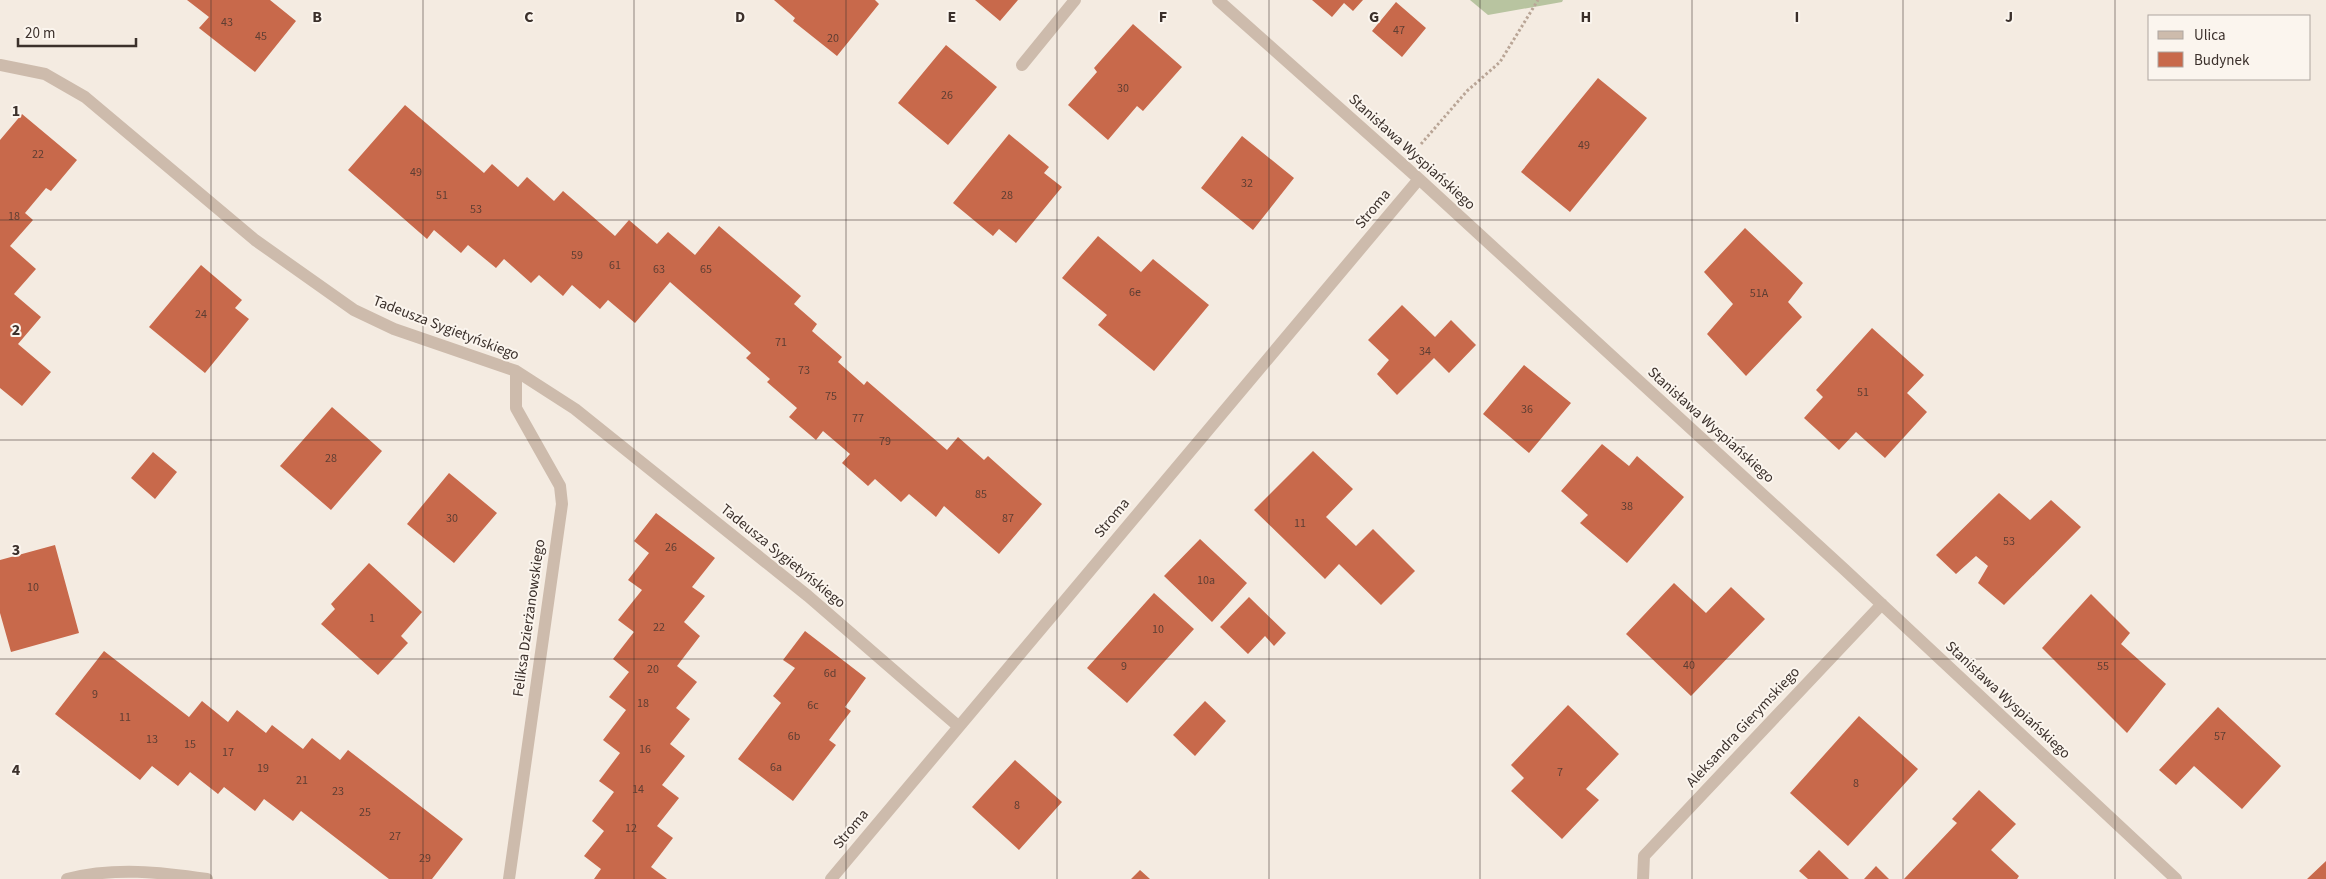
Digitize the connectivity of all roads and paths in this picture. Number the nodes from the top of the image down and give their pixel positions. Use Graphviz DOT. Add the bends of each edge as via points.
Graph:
graph roads {
  1 [pos="1075,0"];
  2 [pos="1218,0"];
  3 [pos="1538,0"];
  4 [pos="0,65"];
  5 [pos="1022,65"];
  6 [pos="1401,164"];
  7 [pos="1419,180"];
  8 [pos="516,372"];
  9 [pos="1882,604"];
  10 [pos="958,726"];
  11 [pos="67,879"];
  12 [pos="207,879"];
  13 [pos="509,879"];
  14 [pos="830,879"];
  15 [pos="1643,879"];
  16 [pos="2176,879"];
  1 -- 5 [label="street"];
  2 -- 6 [label="street, Stanisława Wyspiańskiego"];
  3 -- 6 [label="path" via="1500,62 1467,91 1432,134"];
  4 -- 8 [label="street, Tadeusza Sygietyńskiego" via="45,74 86,97 255,240 354,310 394,329"];
  6 -- 7 [label="street, Stanisława Wyspiańskiego"];
  7 -- 9 [label="street, Stanisława Wyspiańskiego"];
  7 -- 10 [label="street, Stroma"];
  8 -- 10 [label="street, Tadeusza Sygietyńskiego" via="575,409 808,596"];
  8 -- 13 [label="street, Feliksa Dzierżanowskiego" via="516,408 560,486 562,504"];
  9 -- 15 [label="street, Aleksandra Gierymskiego" via="1644,856"];
  9 -- 16 [label="street, Stanisława Wyspiańskiego"];
  10 -- 14 [label="street, Stroma"];
  11 -- 12 [label="street" via="116,872 159,871"];
}
